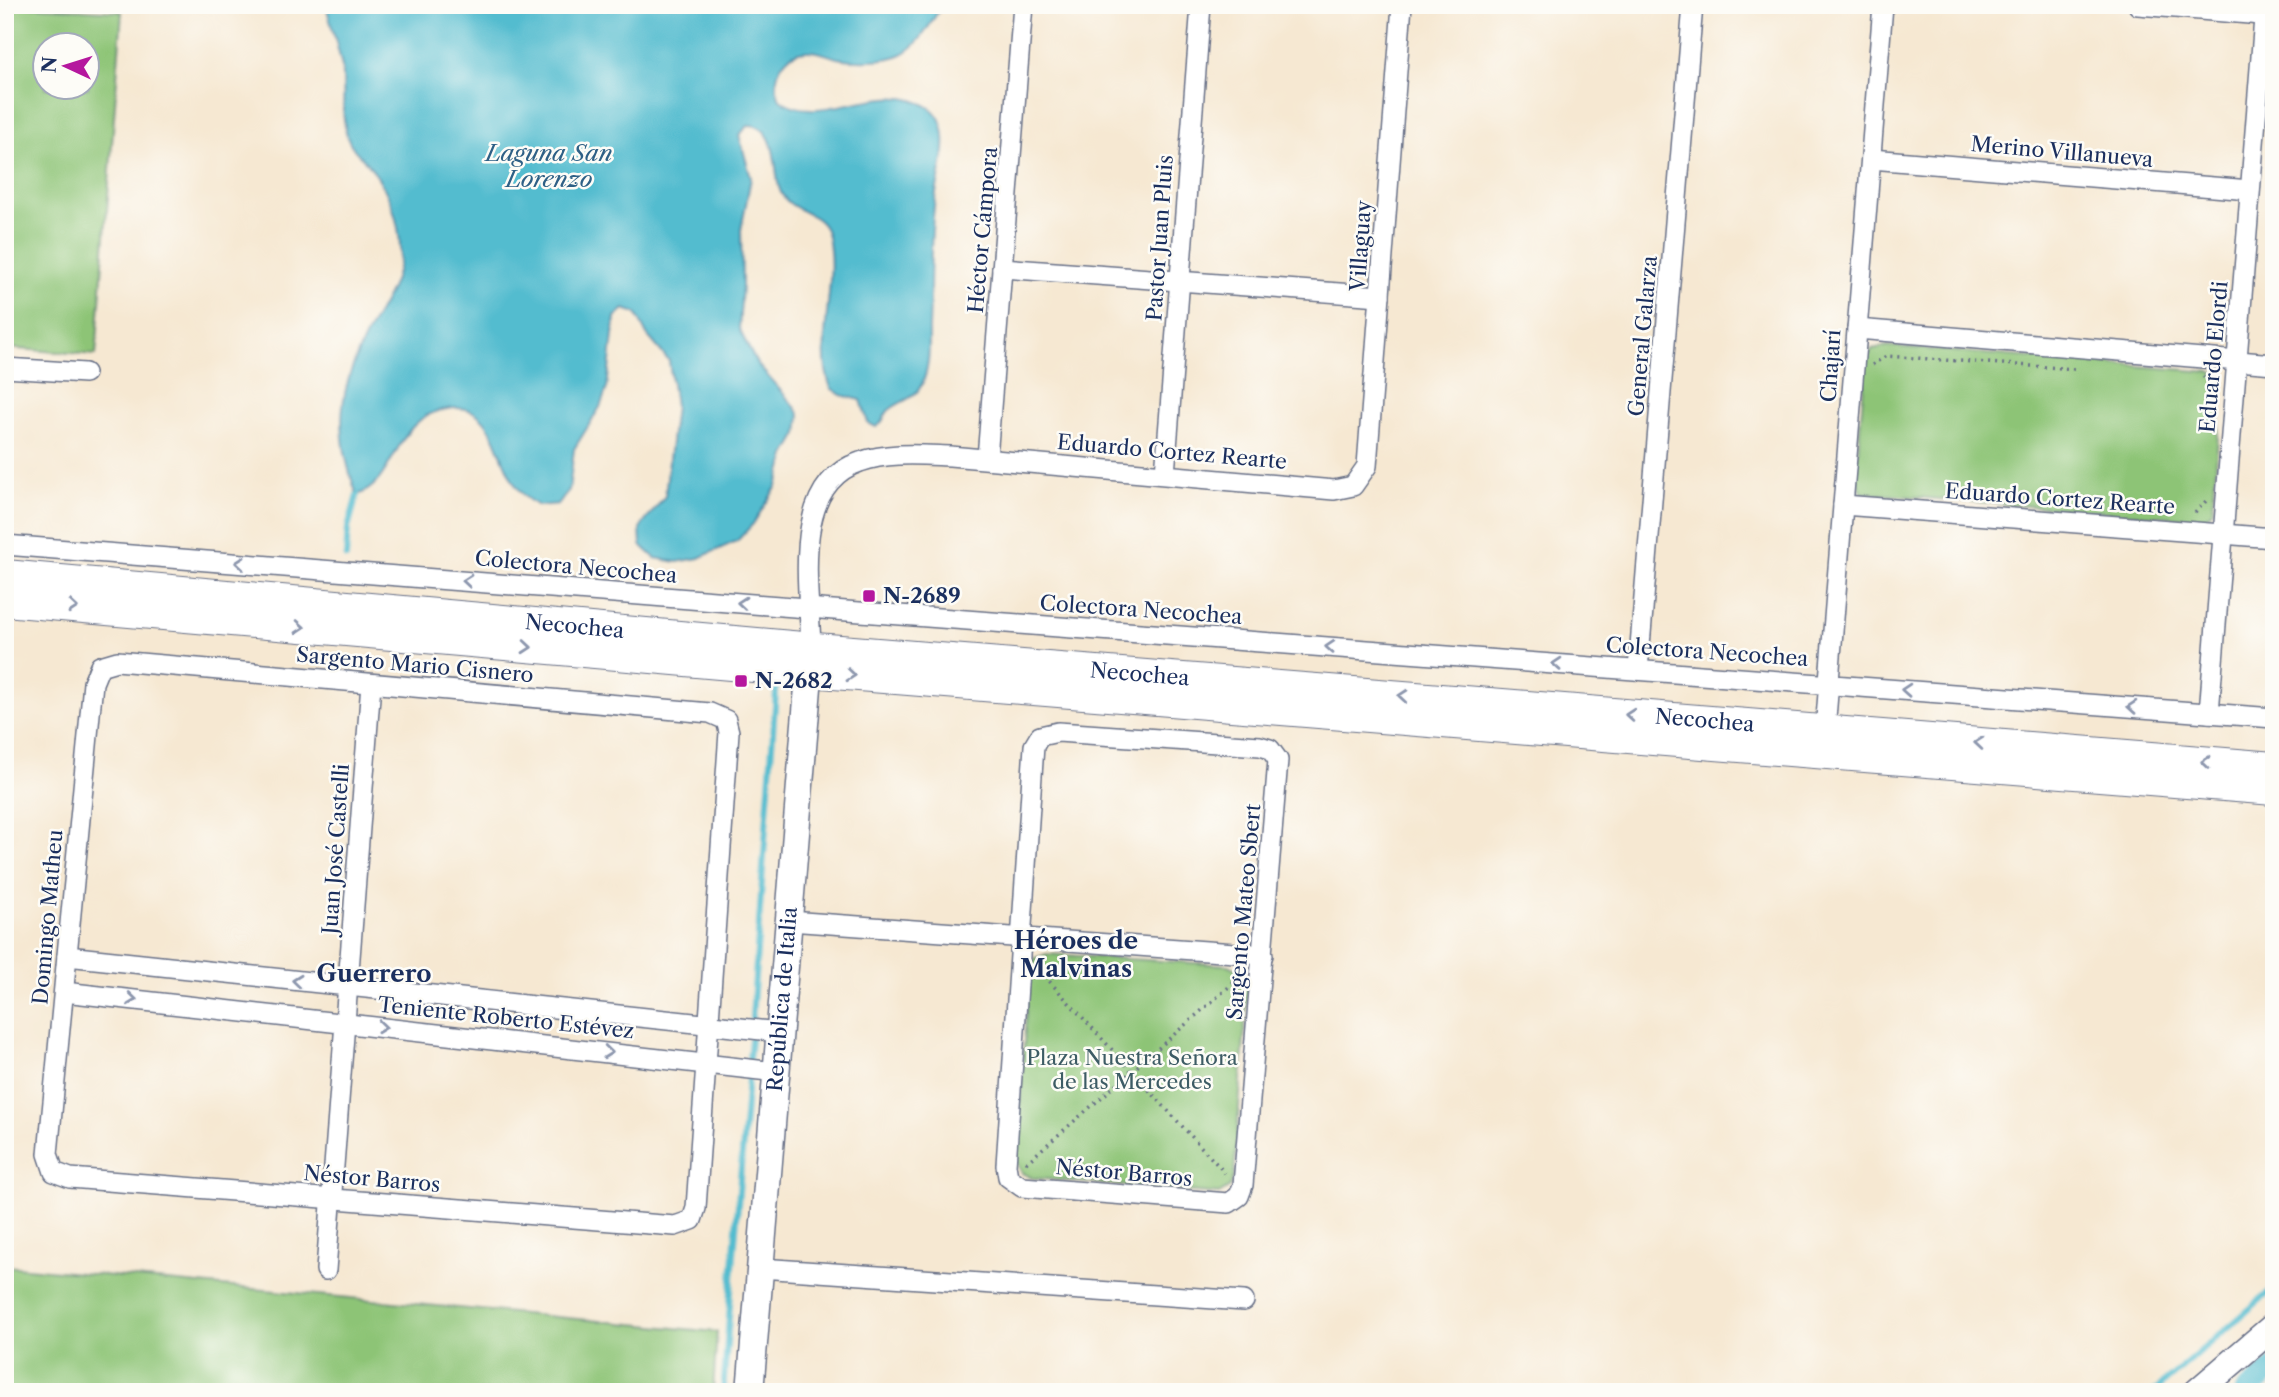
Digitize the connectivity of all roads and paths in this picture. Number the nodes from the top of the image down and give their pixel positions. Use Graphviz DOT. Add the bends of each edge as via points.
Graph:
graph roads {
  1 [pos="1023,5"];
  2 [pos="1201,5"];
  3 [pos="1402,5"];
  4 [pos="1693,5"];
  5 [pos="1883,5"];
  6 [pos="2138,5"];
  7 [pos="2268,12"];
  8 [pos="1871,159"];
  9 [pos="2250,190"];
  10 [pos="1002,268"];
  11 [pos="1179,281"];
  12 [pos="1380,296"];
  13 [pos="1857,329"];
  14 [pos="2237,361"];
  15 [pos="2274,364"];
  16 [pos="5,368"];
  17 [pos="2079,369"];
  18 [pos="85,373"];
  19 [pos="1871,378"];
  20 [pos="2203,378"];
  21 [pos="2213,404"];
  22 [pos="987,458"];
  23 [pos="1164,474"];
  24 [pos="1353,486"];
  25 [pos="2207,488"];
  26 [pos="1843,505"];
  27 [pos="2182,512"];
  28 [pos="2223,534"];
  29 [pos="2274,538"];
  30 [pos="5,545"];
  31 [pos="5,575"];
  32 [pos="5,601"];
  33 [pos="810,608"];
  34 [pos="810,660"];
  35 [pos="100,666"];
  36 [pos="1638,670"];
  37 [pos="372,684"];
  38 [pos="1829,684"];
  39 [pos="2209,713"];
  40 [pos="2274,718"];
  41 [pos="1825,730"];
  42 [pos="2274,767"];
  43 [pos="2274,790"];
  44 [pos="789,921"];
  45 [pos="1021,938"];
  46 [pos="1263,955"];
  47 [pos="67,956"];
  48 [pos="1047,961"];
  49 [pos="1040,971"];
  50 [pos="1234,973"];
  51 [pos="1238,979"];
  52 [pos="1033,981"];
  53 [pos="1242,984"];
  54 [pos="348,987"];
  55 [pos="64,992"];
  56 [pos="345,1023"];
  57 [pos="709,1027"];
  58 [pos="779,1032"];
  59 [pos="706,1063"];
  60 [pos="1132,1071"];
  61 [pos="776,1072"];
  62 [pos="1020,1156"];
  63 [pos="1228,1161"];
  64 [pos="1026,1163"];
  65 [pos="1031,1170"];
  66 [pos="54,1172"];
  67 [pos="1227,1175"];
  68 [pos="1220,1179"];
  69 [pos="331,1199"];
  70 [pos="1234,1200"];
  71 [pos="760,1268"];
  72 [pos="326,1270"];
  73 [pos="1244,1301"];
  74 [pos="2274,1326"];
  75 [pos="750,1392"];
  76 [pos="2197,1392"];
  1 -- 10 [label="street, Héctor Cámpora"];
  2 -- 11 [label="street, Pastor Juan Pluis"];
  3 -- 12 [label="street, Villaguay"];
  4 -- 36 [label="street, General Galarza"];
  5 -- 8 [label="street, Chajarí"];
  6 -- 7 [label="street"];
  7 -- 9 [label="street, Eduardo Elordi"];
  8 -- 9 [label="street, Merino Villanueva"];
  8 -- 13 [label="street, Chajarí"];
  9 -- 14 [label="street, Eduardo Elordi"];
  10 -- 11 [label="street"];
  10 -- 22 [label="street, Héctor Cámpora"];
  11 -- 12 [label="street"];
  11 -- 23 [label="street, Pastor Juan Pluis"];
  12 -- 24 [label="street, Villaguay" via="1367,466"];
  13 -- 14 [label="street"];
  13 -- 26 [label="street, Chajarí"];
  14 -- 15 [label="street"];
  14 -- 28 [label="street, Eduardo Elordi"];
  16 -- 18 [label="street"];
  17 -- 19 [label="path" via="1886,356 1872,365"];
  20 -- 21 [label="path" via="2214,391"];
  22 -- 23 [label="street, Eduardo Cortez Rearte"];
  22 -- 33 [label="street, Eduardo Cortez Rearte" via="874,458 836,474 813,511"];
  23 -- 24 [label="street, Eduardo Cortez Rearte" via="1334,489"];
  25 -- 27 [label="path" via="2206,502 2196,513"];
  26 -- 28 [label="street, Eduardo Cortez Rearte"];
  26 -- 38 [label="street, Chajarí"];
  28 -- 29 [label="street, Eduardo Cortez Rearte"];
  28 -- 39 [label="street, Eduardo Elordi"];
  33 -- 30 [label="street, Colectora Necochea, one-way"];
  31 -- 34 [label="main road, Necochea"];
  32 -- 34 [label="main road, Necochea, one-way"];
  33 -- 34 [label="street, República de Italia"];
  36 -- 33 [label="street, Colectora Necochea, one-way"];
  41 -- 34 [label="main road, Necochea, one-way"];
  34 -- 43 [label="main road, Necochea, one-way"];
  34 -- 44 [label="street, República de Italia"];
  35 -- 37 [label="street, Sargento Mario Cisnero" via="117,662"];
  35 -- 47 [label="street, Domingo Matheu" via="93,683"];
  36 -- 38 [label="street, Colectora Necochea"];
  37 -- 54 [label="street, Juan José Castelli"];
  37 -- 57 [label="street, Sargento Mario Cisnero" via="710,713 726,720 729,732"];
  39 -- 38 [label="street, Colectora Necochea, one-way"];
  38 -- 41 [label="street, Chajarí"];
  39 -- 40 [label="street, Colectora Necochea"];
  42 -- 41 [label="main road, Necochea, one-way"];
  44 -- 45 [label="street"];
  44 -- 58 [label="street, República de Italia"];
  45 -- 46 [label="street"];
  45 -- 46 [label="street, Sargento Mateo Sbert" via="1034,751 1040,736 1058,732 1260,746 1274,752 1279,766"];
  45 -- 70 [label="street, Néstor Barros" via="1006,1165 1011,1182 1022,1187 1222,1203"];
  46 -- 70 [label="street, Sargento Mateo Sbert" via="1243,1185"];
  54 -- 47 [label="street, Teniente Roberto Estévez, one-way"];
  47 -- 55 [label="street, Domingo Matheu"];
  48 -- 49 [label="path"];
  49 -- 52 [label="path"];
  49 -- 60 [label="path"];
  50 -- 51 [label="path"];
  51 -- 53 [label="path"];
  51 -- 60 [label="path"];
  54 -- 56 [label="street, Juan José Castelli"];
  54 -- 57 [label="street, Teniente Roberto Estévez"];
  55 -- 56 [label="street, Teniente Roberto Estévez, one-way"];
  55 -- 66 [label="street, Domingo Matheu" via="48,1161"];
  56 -- 59 [label="street, Teniente Roberto Estévez, one-way"];
  56 -- 69 [label="street, Juan José Castelli"];
  57 -- 58 [label="street, Teniente Roberto Estévez"];
  57 -- 59 [label="street"];
  58 -- 61 [label="street, República de Italia"];
  59 -- 61 [label="street, Teniente Roberto Estévez"];
  59 -- 69 [label="street, Néstor Barros" via="696,1208 687,1224"];
  60 -- 64 [label="path"];
  60 -- 67 [label="path"];
  61 -- 71 [label="street, República de Italia"];
  62 -- 64 [label="path"];
  63 -- 67 [label="path"];
  64 -- 65 [label="path"];
  66 -- 69 [label="street, Néstor Barros" via="64,1177"];
  67 -- 68 [label="path"];
  69 -- 72 [label="street, Juan José Castelli"];
  71 -- 73 [label="street"];
  71 -- 75 [label="street, República de Italia"];
  74 -- 76 [label="street"];
}
